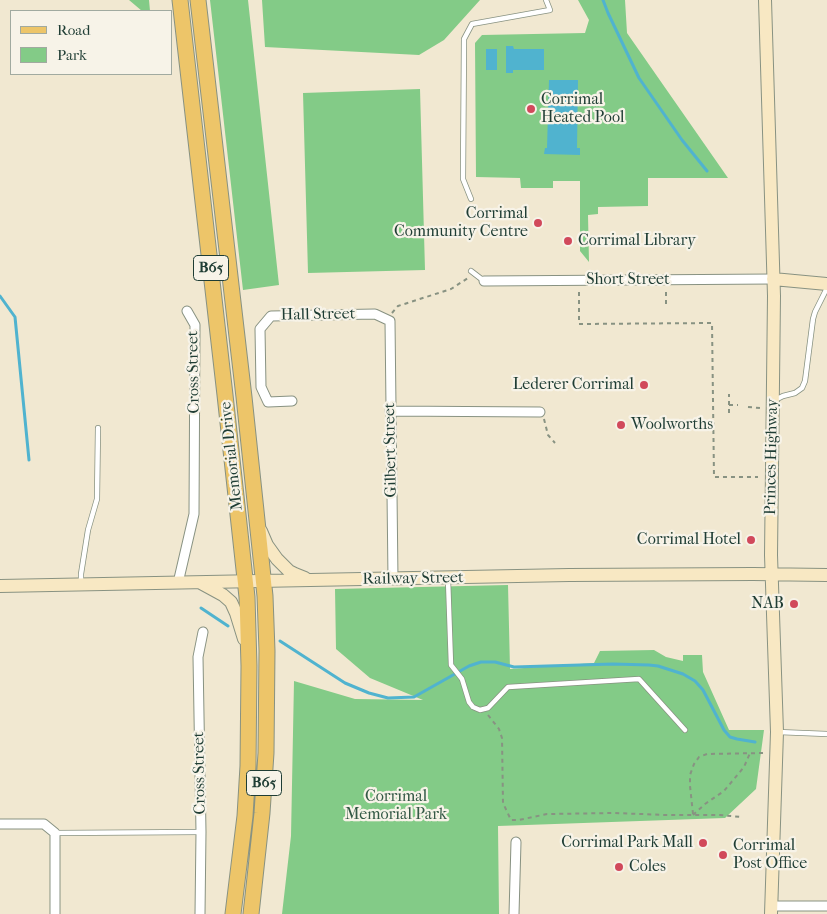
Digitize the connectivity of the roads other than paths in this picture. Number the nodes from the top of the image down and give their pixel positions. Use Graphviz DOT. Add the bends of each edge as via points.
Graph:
graph roads {
  1 [pos="180,0"];
  2 [pos="198,0"];
  3 [pos="546,0"];
  4 [pos="765,0"];
  5 [pos="470,199"];
  6 [pos="472,272"];
  7 [pos="773,279"];
  8 [pos="484,281"];
  9 [pos="827,284"];
  10 [pos="827,288"];
  11 [pos="187,311"];
  12 [pos="388,320"];
  13 [pos="292,401"];
  14 [pos="773,402"];
  15 [pos="390,411"];
  16 [pos="540,412"];
  17 [pos="98,428"];
  18 [pos="258,521"];
  19 [pos="772,574"];
  20 [pos="827,575"];
  21 [pos="448,578"];
  22 [pos="393,579"];
  23 [pos="315,580"];
  24 [pos="246,581"];
  25 [pos="264,581"];
  26 [pos="198,582"];
  27 [pos="178,583"];
  28 [pos="81,585"];
  29 [pos="0,586"];
  30 [pos="203,632"];
  31 [pos="249,666"];
  32 [pos="685,730"];
  33 [pos="777,732"];
  34 [pos="827,734"];
  35 [pos="0,824"];
  36 [pos="201,832"];
  37 [pos="55,833"];
  38 [pos="516,842"];
  39 [pos="827,906"];
  40 [pos="771,910"];
  41 [pos="55,914"];
  42 [pos="200,914"];
  43 [pos="233,914"];
  44 [pos="251,914"];
  45 [pos="514,914"];
  1 -- 24 [label="main road, Memorial Drive / B65"];
  2 -- 18 [label="main road, Memorial Drive / B65"];
  3 -- 5 [label="lane" via="550,10 472,24 464,39 463,179"];
  4 -- 7 [label="main road, Princes Highway"];
  6 -- 8 [label="lane"];
  7 -- 8 [label="street, Short Street"];
  7 -- 9 [label="main road"];
  7 -- 14 [label="main road, Princes Highway"];
  10 -- 14 [label="lane" via="813,319 802,388"];
  11 -- 27 [label="street, Cross Street" via="195,325 194,514"];
  12 -- 13 [label="street, Hall Street" via="375,314 271,316 260,329 261,386 268,402"];
  12 -- 15 [label="street, Gilbert Street"];
  14 -- 19 [label="main road, Princes Highway"];
  15 -- 16 [label="street"];
  15 -- 22 [label="street, Gilbert Street"];
  17 -- 28 [label="lane" via="97,499 88,530"];
  18 -- 23 [label="main road" via="276,560 294,574"];
  18 -- 25 [label="main road, Memorial Drive / B65"];
  19 -- 20 [label="main road, Railway Street"];
  19 -- 21 [label="main road, Railway Street"];
  19 -- 33 [label="main road, Princes Highway"];
  21 -- 22 [label="main road, Railway Street"];
  21 -- 32 [label="lane" via="451,665 462,679 473,706 480,710 488,708 508,687 639,679"];
  22 -- 23 [label="main road, Railway Street"];
  23 -- 25 [label="main road, Railway Street"];
  24 -- 25 [label="main road, Railway Street"];
  24 -- 26 [label="main road, Railway Street"];
  24 -- 31 [label="main road, Memorial Drive / B65"];
  25 -- 44 [label="main road, Memorial Drive / B65" via="266,753"];
  26 -- 27 [label="main road, Railway Street"];
  26 -- 31 [label="main road" via="231,602 240,624"];
  27 -- 28 [label="main road, Railway Street"];
  28 -- 29 [label="main road, Railway Street"];
  30 -- 36 [label="street, Cross Street" via="198,657"];
  31 -- 43 [label="main road, Memorial Drive / B65" via="245,816"];
  33 -- 34 [label="lane"];
  33 -- 40 [label="main road, Princes Highway"];
  35 -- 37 [label="street" via="44,824"];
  36 -- 37 [label="lane"];
  36 -- 42 [label="street, Cross Street"];
  37 -- 41 [label="street"];
  38 -- 45 [label="street"];
  39 -- 40 [label="street"];
}
